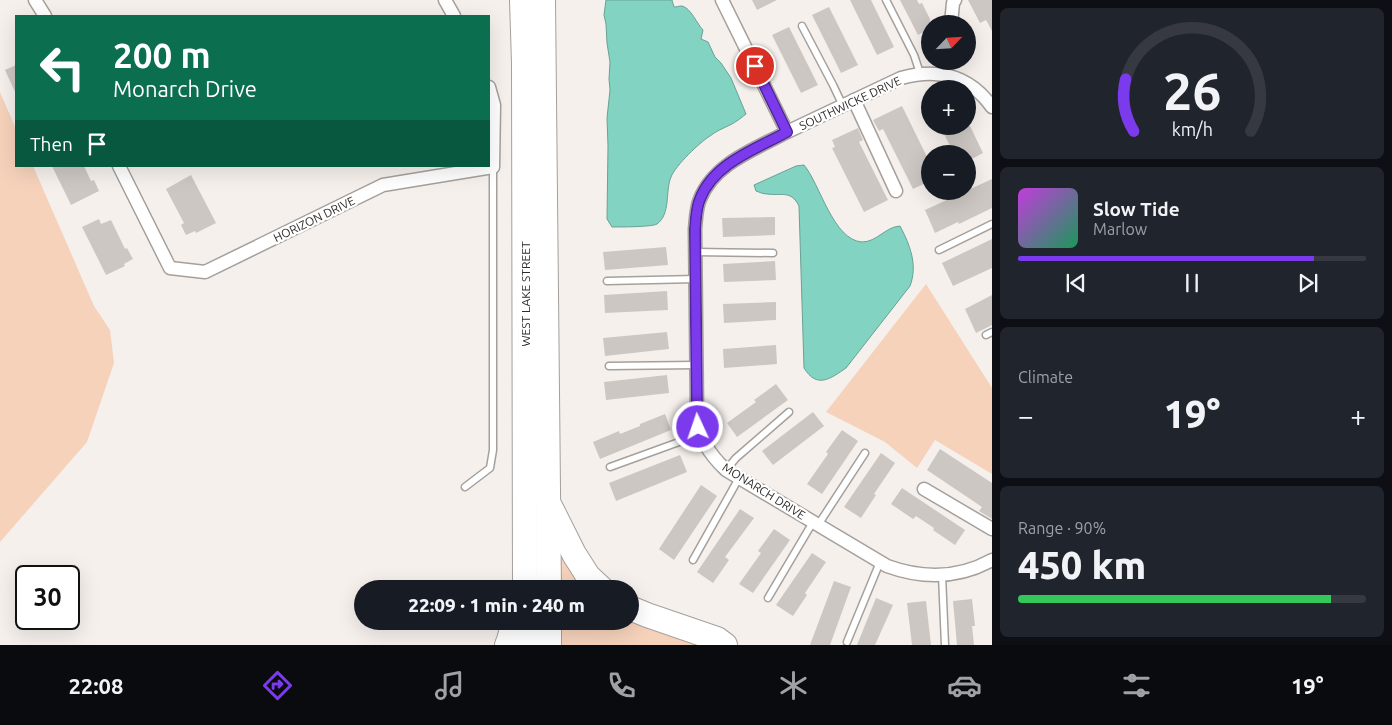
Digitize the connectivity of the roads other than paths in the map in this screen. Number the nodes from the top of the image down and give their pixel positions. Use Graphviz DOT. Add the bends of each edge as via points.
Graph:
graph roads {
  1 [pos="35,0"];
  2 [pos="445,0"];
  3 [pos="522,0"];
  4 [pos="543,0"];
  5 [pos="722,0"];
  6 [pos="886,0"];
  7 [pos="955,0"];
  8 [pos="43,15"];
  9 [pos="453,15"];
  10 [pos="952,15"];
  11 [pos="802,26"];
  12 [pos="936,70"];
  13 [pos="948,70"];
  14 [pos="920,73"];
  15 [pos="490,90"];
  16 [pos="990,100"];
  17 [pos="848,103"];
  18 [pos="787,132"];
  19 [pos="120,167"];
  20 [pos="493,167"];
  21 [pos="896,191"];
  22 [pos="992,224"];
  23 [pos="939,250"];
  24 [pos="695,252"];
  25 [pos="773,253"];
  26 [pos="696,279"];
  27 [pos="607,281"];
  28 [pos="696,365"];
  29 [pos="608,366"];
  30 [pos="789,412"];
  31 [pos="701,434"];
  32 [pos="865,454"];
  33 [pos="610,468"];
  34 [pos="726,470"];
  35 [pos="739,478"];
  36 [pos="464,487"];
  37 [pos="924,489"];
  38 [pos="548,502"];
  39 [pos="816,524"];
  40 [pos="992,529"];
  41 [pos="693,560"];
  42 [pos="992,560"];
  43 [pos="880,562"];
  44 [pos="942,575"];
  45 [pos="524,580"];
  46 [pos="549,580"];
  47 [pos="592,580"];
  48 [pos="768,598"];
  49 [pos="639,612"];
  50 [pos="512,630"];
  51 [pos="526,630"];
  52 [pos="549,630"];
  53 [pos="847,642"];
  54 [pos="506,645"];
  55 [pos="527,645"];
  56 [pos="549,645"];
  57 [pos="725,645"];
  58 [pos="945,645"];
  1 -- 8 [label="street"];
  2 -- 9 [label="street"];
  3 -- 45 [label="highway, WEST LAKE STREET"];
  4 -- 38 [label="highway, WEST LAKE STREET"];
  5 -- 18 [label="street"];
  6 -- 14 [label="lane"];
  7 -- 10 [label="street"];
  11 -- 17 [label="lane" via="833,85"];
  12 -- 14 [label="street, SOUTHWICKE DRIVE"];
  13 -- 16 [label="street, SOUTHWICKE DRIVE"];
  14 -- 17 [label="street, SOUTHWICKE DRIVE" via="901,78"];
  15 -- 20 [label="street" via="494,105"];
  17 -- 18 [label="street, SOUTHWICKE DRIVE"];
  17 -- 21 [label="street"];
  18 -- 24 [label="street, MONARCH DRIVE" via="730,163 713,177 699,200"];
  19 -- 20 [label="street, HORIZON DRIVE" via="170,268 205,272 383,185"];
  20 -- 36 [label="lane" via="493,450 490,468"];
  22 -- 23 [label="lane"];
  24 -- 25 [label="lane"];
  24 -- 26 [label="street, MONARCH DRIVE"];
  26 -- 27 [label="lane"];
  26 -- 28 [label="street, MONARCH DRIVE"];
  28 -- 29 [label="lane"];
  28 -- 31 [label="street, MONARCH DRIVE"];
  30 -- 34 [label="lane"];
  31 -- 33 [label="lane"];
  31 -- 34 [label="street, MONARCH DRIVE" via="710,452"];
  32 -- 39 [label="lane"];
  34 -- 35 [label="street, MONARCH DRIVE"];
  35 -- 39 [label="street, MONARCH DRIVE"];
  35 -- 41 [label="lane"];
  37 -- 40 [label="street"];
  38 -- 46 [label="highway, WEST LAKE STREET"];
  38 -- 47 [label="highway" via="574,554"];
  39 -- 43 [label="street, MONARCH DRIVE"];
  39 -- 48 [label="lane"];
  42 -- 44 [label="street, MONARCH DRIVE" via="975,568"];
  43 -- 44 [label="street, MONARCH DRIVE" via="919,575"];
  43 -- 53 [label="lane"];
  44 -- 58 [label="lane"];
  49 -- 57 [label="highway" via="717,639"];
  50 -- 54 [label="highway"];
  51 -- 55 [label="highway"];
  52 -- 56 [label="highway"];
}
